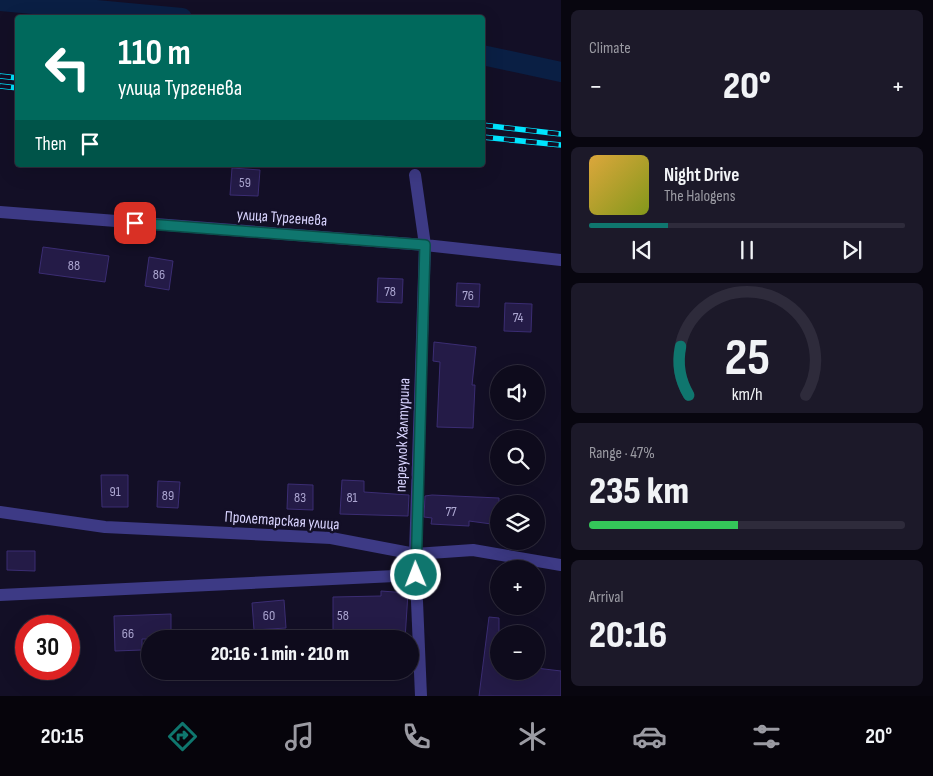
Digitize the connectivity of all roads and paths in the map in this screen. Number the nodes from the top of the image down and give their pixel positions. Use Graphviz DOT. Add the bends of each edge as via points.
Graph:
graph roads {
  1 [pos="414,175"];
  2 [pos="0,212"];
  3 [pos="425,245"];
  4 [pos="560,260"];
  5 [pos="0,512"];
  6 [pos="415,554"];
  7 [pos="560,565"];
  8 [pos="416,575"];
  9 [pos="0,595"];
  10 [pos="421,696"];
  1 -- 3 [label="street, переулок Халтурина"];
  2 -- 3 [label="street, улица Тургенева"];
  3 -- 4 [label="street, улица Тургенева"];
  3 -- 6 [label="street, переулок Халтурина"];
  5 -- 6 [label="street, Пролетарская улица" via="105,527 331,538"];
  6 -- 7 [label="street, Пролетарская улица" via="473,550"];
  6 -- 8 [label="street, переулок Халтурина"];
  8 -- 9 [label="street"];
  8 -- 10 [label="street, переулок Халтурина"];
}
